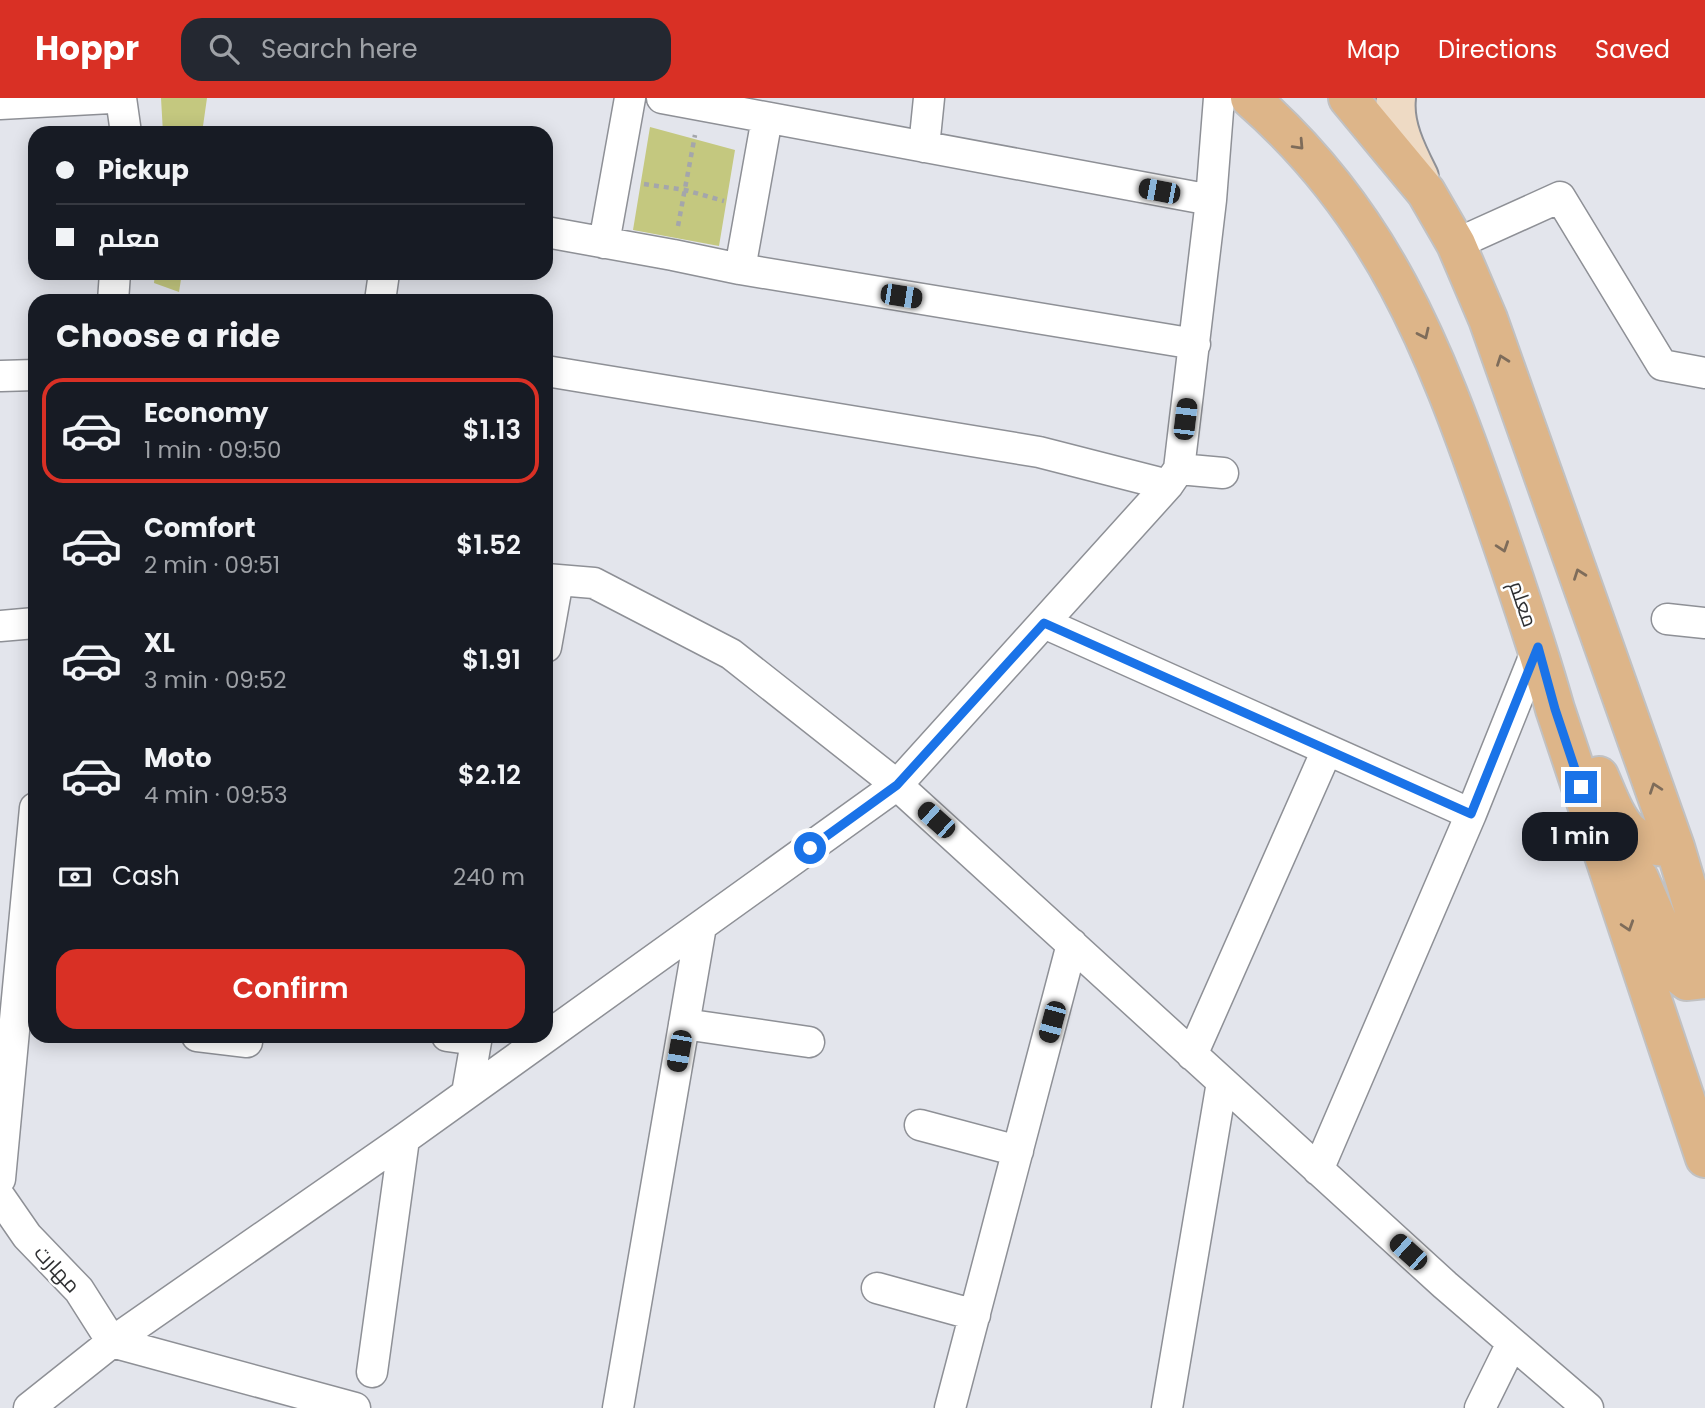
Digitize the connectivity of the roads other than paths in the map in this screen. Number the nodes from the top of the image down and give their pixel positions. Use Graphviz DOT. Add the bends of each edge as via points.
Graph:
graph roads {
  1 [pos="111,98"];
  2 [pos="121,98"];
  3 [pos="630,98"];
  4 [pos="662,98"];
  5 [pos="929,98"];
  6 [pos="1219,98"];
  7 [pos="1250,98"];
  8 [pos="1348,98"];
  9 [pos="1396,98"];
  10 [pos="701,102"];
  11 [pos="0,104"];
  12 [pos="767,118"];
  13 [pos="125,126"];
  14 [pos="924,147"];
  15 [pos="1426,192"];
  16 [pos="1211,200"];
  17 [pos="553,233"];
  18 [pos="604,243"];
  19 [pos="1456,244"];
  20 [pos="740,269"];
  21 [pos="1195,344"];
  22 [pos="553,371"];
  23 [pos="1705,373"];
  24 [pos="28,375"];
  25 [pos="1,376"];
  26 [pos="1223,473"];
  27 [pos="1174,477"];
  28 [pos="553,580"];
  29 [pos="1667,619"];
  30 [pos="1044,623"];
  31 [pos="1705,623"];
  32 [pos="28,624"];
  33 [pos="0,626"];
  34 [pos="1538,647"];
  35 [pos="1555,709"];
  36 [pos="1328,750"];
  37 [pos="897,785"];
  38 [pos="1471,814"];
  39 [pos="1687,859"];
  40 [pos="1607,864"];
  41 [pos="701,926"];
  42 [pos="1072,944"];
  43 [pos="1705,947"];
  44 [pos="28,954"];
  45 [pos="1705,979"];
  46 [pos="25,1016"];
  47 [pos="684,1024"];
  48 [pos="553,1032"];
  49 [pos="809,1042"];
  50 [pos="476,1043"];
  51 [pos="538,1043"];
  52 [pos="1192,1055"];
  53 [pos="1222,1082"];
  54 [pos="467,1094"];
  55 [pos="920,1125"];
  56 [pos="404,1139"];
  57 [pos="1018,1151"];
  58 [pos="1705,1158"];
  59 [pos="1318,1170"];
  60 [pos="0,1180"];
  61 [pos="0,1197"];
  62 [pos="877,1288"];
  63 [pos="975,1315"];
  64 [pos="112,1342"];
  65 [pos="1512,1343"];
  66 [pos="372,1372"];
  67 [pos="29,1408"];
  68 [pos="355,1408"];
  69 [pos="618,1408"];
  70 [pos="950,1408"];
  71 [pos="1167,1408"];
  72 [pos="1480,1408"];
  73 [pos="1588,1408"];
  1 -- 11 [label="street"];
  2 -- 13 [label="street"];
  3 -- 18 [label="street"];
  4 -- 10 [label="street"];
  5 -- 14 [label="street"];
  6 -- 16 [label="street"];
  7 -- 34 [label="main road, معلم, one-way" via="1329,178 1406,296 1457,413"];
  8 -- 15 [label="main road"];
  9 -- 15 [label="street" via="1402,140"];
  10 -- 12 [label="street"];
  12 -- 14 [label="street"];
  12 -- 20 [label="street"];
  14 -- 16 [label="street"];
  15 -- 19 [label="main road"];
  16 -- 21 [label="street"];
  17 -- 18 [label="street"];
  18 -- 20 [label="street"];
  19 -- 23 [label="street" via="1560,197 1662,365"];
  39 -- 19 [label="main road, one-way"];
  20 -- 21 [label="street"];
  21 -- 27 [label="street"];
  22 -- 27 [label="street"];
  24 -- 25 [label="street"];
  26 -- 27 [label="street"];
  27 -- 30 [label="street"];
  28 -- 37 [label="street" via="594,583 731,654"];
  29 -- 31 [label="street"];
  30 -- 36 [label="street"];
  30 -- 37 [label="street"];
  32 -- 33 [label="street"];
  34 -- 35 [label="main road, معلم"];
  34 -- 38 [label="street"];
  35 -- 39 [label="main road" via="1589,744 1618,819 1636,839"];
  35 -- 40 [label="main road, معلم"];
  36 -- 38 [label="street"];
  36 -- 52 [label="street"];
  37 -- 41 [label="street"];
  37 -- 42 [label="street"];
  38 -- 59 [label="street"];
  39 -- 43 [label="main road"];
  40 -- 45 [label="main road" via="1639,878 1682,977 1687,982"];
  40 -- 58 [label="main road, معلم, one-way"];
  41 -- 47 [label="street"];
  41 -- 48 [label="street"];
  42 -- 52 [label="street"];
  42 -- 57 [label="street"];
  44 -- 46 [label="street"];
  46 -- 60 [label="street"];
  47 -- 49 [label="street"];
  47 -- 69 [label="street"];
  50 -- 54 [label="street"];
  51 -- 54 [label="street"];
  52 -- 53 [label="street"];
  53 -- 59 [label="street"];
  53 -- 71 [label="street"];
  54 -- 56 [label="street"];
  55 -- 57 [label="street"];
  56 -- 64 [label="street"];
  56 -- 66 [label="street"];
  57 -- 63 [label="street"];
  59 -- 65 [label="street"];
  61 -- 64 [label="street, مهارت" via="27,1237 79,1290"];
  62 -- 63 [label="street"];
  63 -- 70 [label="street"];
  64 -- 67 [label="street"];
  64 -- 68 [label="street"];
  65 -- 72 [label="street"];
  65 -- 73 [label="street"];
}
